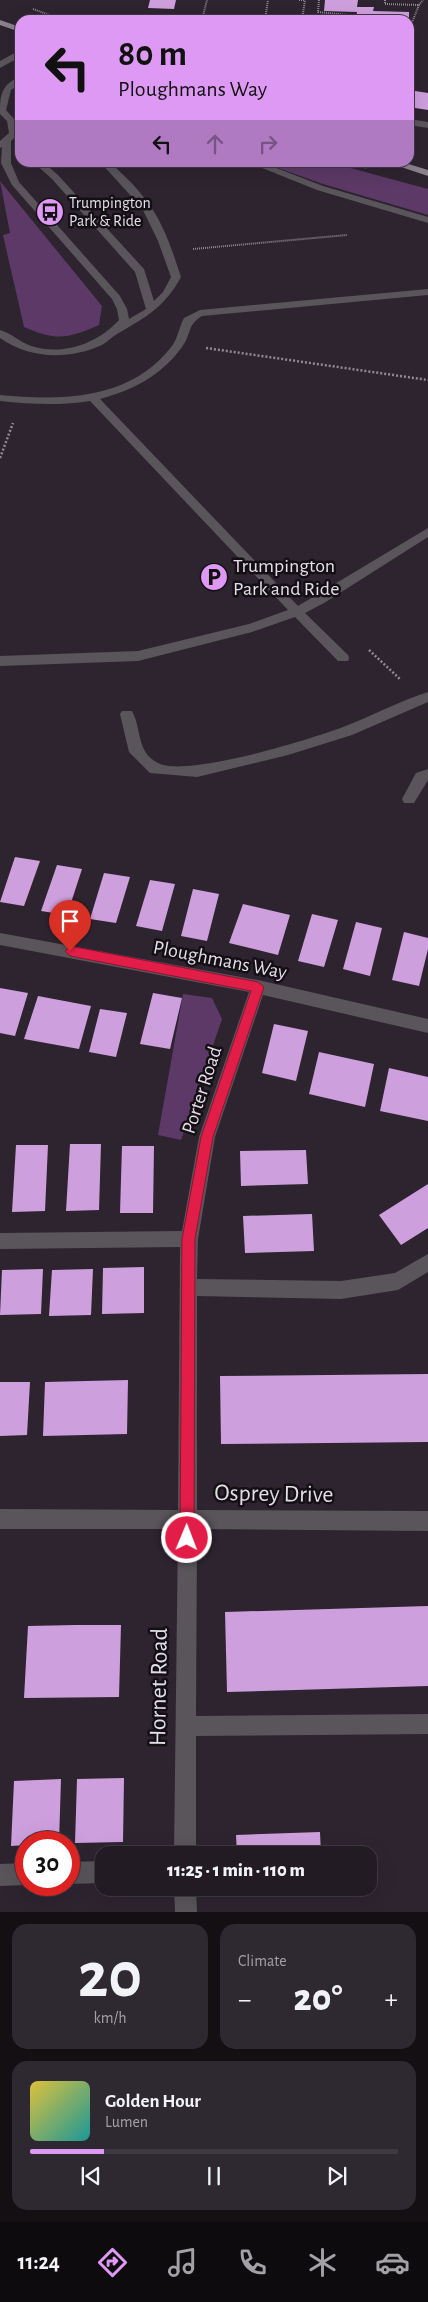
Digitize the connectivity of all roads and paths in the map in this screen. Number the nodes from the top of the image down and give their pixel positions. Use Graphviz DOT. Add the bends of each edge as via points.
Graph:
graph roads {
  1 [pos="207,0"];
  2 [pos="268,0"];
  3 [pos="299,0"];
  4 [pos="304,0"];
  5 [pos="319,0"];
  6 [pos="385,0"];
  7 [pos="424,0"];
  8 [pos="420,5"];
  9 [pos="26,7"];
  10 [pos="49,15"];
  11 [pos="203,15"];
  12 [pos="265,15"];
  13 [pos="302,15"];
  14 [pos="348,15"];
  15 [pos="414,19"];
  16 [pos="0,22"];
  17 [pos="15,28"];
  18 [pos="15,56"];
  19 [pos="0,65"];
  20 [pos="15,83"];
  21 [pos="1,110"];
  22 [pos="414,123"];
  23 [pos="428,125"];
  24 [pos="13,136"];
  25 [pos="43,167"];
  26 [pos="109,167"];
  27 [pos="263,167"];
  28 [pos="407,167"];
  29 [pos="428,173"];
  30 [pos="428,220"];
  31 [pos="347,235"];
  32 [pos="187,250"];
  33 [pos="428,292"];
  34 [pos="151,310"];
  35 [pos="117,331"];
  36 [pos="0,333"];
  37 [pos="178,344"];
  38 [pos="428,380"];
  39 [pos="0,398"];
  40 [pos="93,398"];
  41 [pos="428,532"];
  42 [pos="298,611"];
  43 [pos="343,658"];
  44 [pos="0,661"];
  45 [pos="428,697"];
  46 [pos="127,714"];
  47 [pos="428,774"];
  48 [pos="409,799"];
  49 [pos="0,939"];
  50 [pos="258,987"];
  51 [pos="428,1026"];
  52 [pos="189,1239"];
  53 [pos="0,1241"];
  54 [pos="428,1262"];
  55 [pos="188,1287"];
  56 [pos="0,1519"];
  57 [pos="187,1519"];
  58 [pos="428,1521"];
  59 [pos="428,1724"];
  60 [pos="185,1726"];
  61 [pos="185,1846"];
  62 [pos="80,1872"];
  63 [pos="95,1872"];
  64 [pos="15,1874"];
  65 [pos="0,1875"];
  66 [pos="185,1896"];
  67 [pos="186,1912"];
  1 -- 11 [label="path"];
  2 -- 12 [label="path"];
  3 -- 4 [label="path"];
  4 -- 13 [label="path"];
  5 -- 14 [label="path" via="318,12"];
  6 -- 8 [label="path" via="385,4"];
  7 -- 8 [label="path"];
  8 -- 15 [label="path"];
  9 -- 10 [label="path"];
  16 -- 17 [label="main road"];
  18 -- 19 [label="street"];
  20 -- 21 [label="street" via="7,89"];
  21 -- 24 [label="street" via="11,120"];
  22 -- 23 [label="street"];
  24 -- 35 [label="street" via="6,163 15,183 116,298 124,320"];
  25 -- 34 [label="street" via="140,271"];
  26 -- 34 [label="street" via="146,208 168,252 176,277"];
  27 -- 30 [label="street" via="320,188"];
  28 -- 29 [label="main road"];
  31 -- 32 [label="path"];
  33 -- 37 [label="street" via="200,314 188,320"];
  34 -- 35 [label="street"];
  35 -- 36 [label="street" via="88,346 47,353 10,343"];
  37 -- 38 [label="path"];
  37 -- 40 [label="street" via="164,362 142,379"];
  39 -- 40 [label="street" via="45,402"];
  40 -- 42 [label="street" via="248,563"];
  41 -- 42 [label="street"];
  42 -- 43 [label="street"];
  42 -- 44 [label="street" via="252,628 138,656"];
  45 -- 46 [label="street" via="347,732 196,772 156,768 136,752"];
  47 -- 48 [label="street" via="421,777"];
  49 -- 50 [label="street, Ploughmans Way"];
  50 -- 51 [label="street, Ploughmans Way"];
  50 -- 52 [label="street, Porter Road" via="207,1137"];
  52 -- 53 [label="street"];
  52 -- 55 [label="street, Porter Road"];
  54 -- 55 [label="street" via="398,1281 342,1290"];
  55 -- 57 [label="street, Porter Road"];
  56 -- 57 [label="street, Osprey Drive"];
  57 -- 58 [label="street, Osprey Drive"];
  57 -- 60 [label="street, Hornet Road"];
  59 -- 60 [label="street"];
  60 -- 61 [label="street, Hornet Road"];
  62 -- 63 [label="street"];
  64 -- 65 [label="street"];
  66 -- 67 [label="street"];
}
